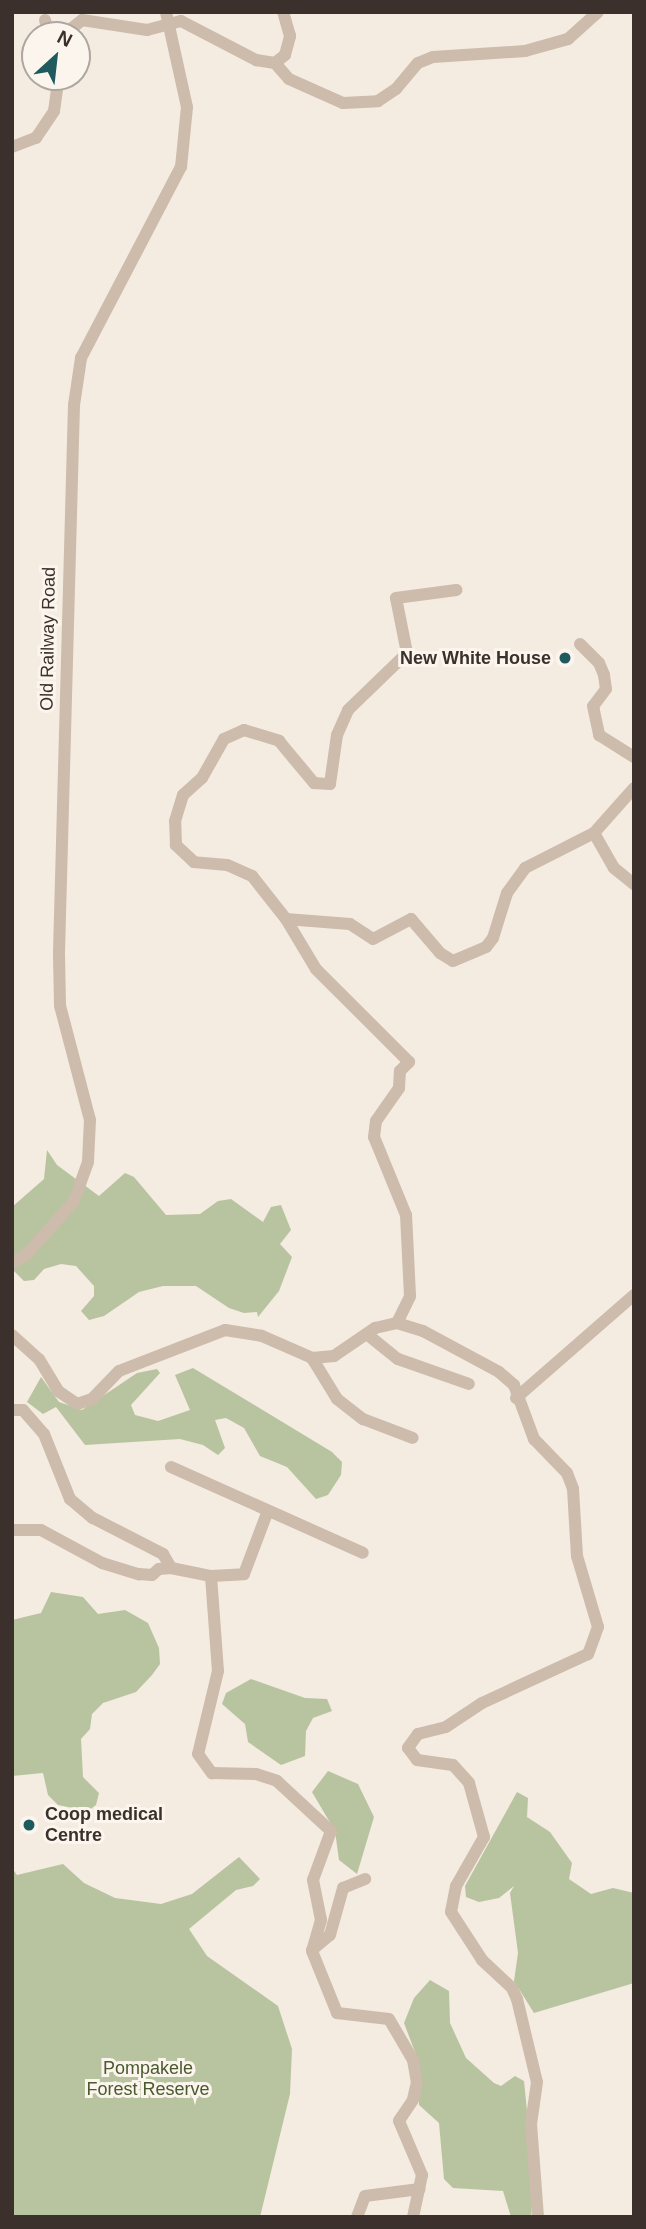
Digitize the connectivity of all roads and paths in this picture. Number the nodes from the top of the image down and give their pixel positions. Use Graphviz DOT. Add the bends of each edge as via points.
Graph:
graph roads {
  1 [pos="283,12"];
  2 [pos="598,12"];
  3 [pos="72,18"];
  4 [pos="168,19"];
  5 [pos="275,63"];
  6 [pos="57,91"];
  7 [pos="12,147"];
  8 [pos="456,590"];
  9 [pos="580,645"];
  10 [pos="634,757"];
  11 [pos="634,788"];
  12 [pos="594,833"];
  13 [pos="634,884"];
  14 [pos="286,919"];
  15 [pos="12,1263"];
  16 [pos="634,1294"];
  17 [pos="397,1323"];
  18 [pos="12,1335"];
  19 [pos="368,1335"];
  20 [pos="312,1359"];
  21 [pos="469,1384"];
  22 [pos="516,1398"];
  23 [pos="12,1410"];
  24 [pos="413,1438"];
  25 [pos="172,1467"];
  26 [pos="267,1513"];
  27 [pos="12,1530"];
  28 [pos="363,1553"];
  29 [pos="171,1568"];
  30 [pos="211,1576"];
  31 [pos="365,1879"];
  32 [pos="312,1951"];
  33 [pos="419,2189"];
  34 [pos="357,2217"];
  35 [pos="413,2217"];
  36 [pos="538,2217"];
  1 -- 5 [label="street" via="290,36 285,55"];
  2 -- 5 [label="street" via="568,39 525,51 433,57 418,63 396,89 378,101 343,103 289,79"];
  3 -- 4 [label="street" via="147,30"];
  4 -- 5 [label="street" via="194,24 256,60"];
  4 -- 15 [label="street, Old Railway Road" via="187,107 181,167 81,358 74,405 59,952 60,1006 90,1120 88,1162 74,1201 27,1254"];
  6 -- 7 [label="street" via="54,111 36,138"];
  8 -- 14 [label="street" via="396,598 407,653 348,710 337,735 330,784 314,783 279,741 244,730 224,739 202,778 183,795 175,821 176,845 194,862 227,865 251,876"];
  9 -- 10 [label="street" via="599,663 604,675 606,689 593,706 599,735"];
  11 -- 12 [label="street"];
  12 -- 13 [label="street" via="614,867"];
  12 -- 14 [label="street" via="525,868 507,893 486,947 453,961 439,953 411,919 373,939 350,924"];
  14 -- 17 [label="street" via="316,969 409,1062 400,1071 399,1088 376,1121 374,1137 406,1215 410,1296"];
  16 -- 22 [label="street"];
  17 -- 19 [label="street" via="375,1328"];
  17 -- 22 [label="street" via="424,1331 499,1372 514,1385"];
  18 -- 20 [label="street" via="38,1359 58,1391 77,1404 92,1399 119,1371 225,1330 262,1336"];
  19 -- 20 [label="street" via="334,1356"];
  19 -- 21 [label="street" via="398,1359"];
  20 -- 24 [label="street" via="337,1399 363,1419"];
  22 -- 36 [label="street" via="534,1439 567,1473 573,1489 577,1556 598,1627 596,1641 588,1654 569,1666 482,1703 446,1727 418,1734 408,1748 417,1760 453,1765 468,1783 484,1837 456,1886 451,1912 482,1959 517,1999 537,2082 531,2124"];
  23 -- 29 [label="street" via="23,1410 44,1434 70,1499 93,1518 163,1554"];
  25 -- 26 [label="street"];
  26 -- 28 [label="street"];
  26 -- 30 [label="street" via="244,1574"];
  27 -- 29 [label="street" via="41,1530 102,1563 139,1574"];
  29 -- 30 [label="street"];
  30 -- 32 [label="street" via="218,1671 198,1754 212,1773 256,1774 277,1781 331,1831 313,1880 321,1920"];
  31 -- 32 [label="street" via="343,1888 335,1925"];
  32 -- 33 [label="street" via="337,2013 388,2019 405,2042 417,2082 413,2100 398,2121 419,2159"];
  33 -- 34 [label="street" via="365,2196"];
  33 -- 35 [label="street"];
}
